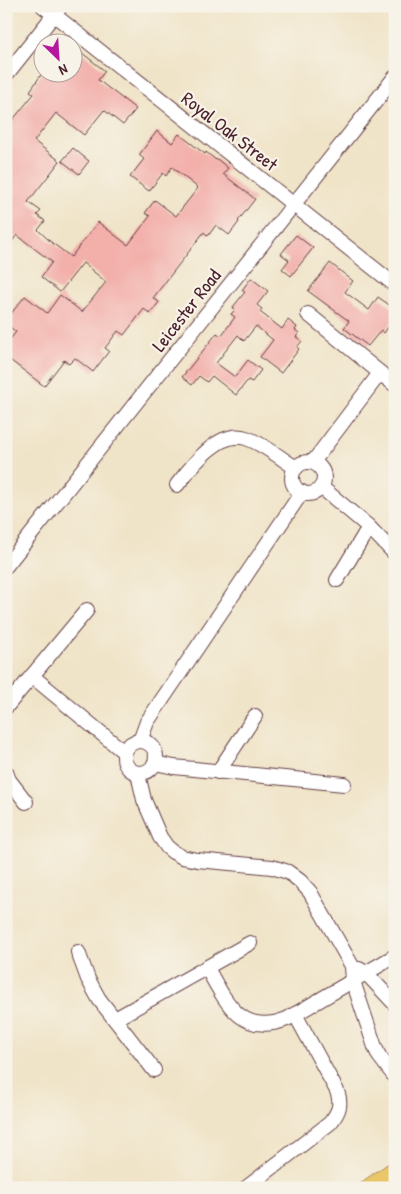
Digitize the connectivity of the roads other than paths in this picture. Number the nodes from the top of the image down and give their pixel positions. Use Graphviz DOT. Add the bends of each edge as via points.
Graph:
graph roads {
  1 [pos="52,9"];
  2 [pos="6,75"];
  3 [pos="395,77"];
  4 [pos="293,205"];
  5 [pos="395,285"];
  6 [pos="308,314"];
  7 [pos="380,373"];
  8 [pos="395,385"];
  9 [pos="313,462"];
  10 [pos="296,468"];
  11 [pos="177,485"];
  12 [pos="321,488"];
  13 [pos="302,492"];
  14 [pos="369,527"];
  15 [pos="395,554"];
  16 [pos="6,566"];
  17 [pos="337,580"];
  18 [pos="87,610"];
  19 [pos="32,676"];
  20 [pos="6,707"];
  21 [pos="255,716"];
  22 [pos="140,741"];
  23 [pos="124,752"];
  24 [pos="155,763"];
  25 [pos="6,772"];
  26 [pos="218,772"];
  27 [pos="138,774"];
  28 [pos="344,784"];
  29 [pos="26,802"];
  30 [pos="250,943"];
  31 [pos="78,952"];
  32 [pos="395,956"];
  33 [pos="352,966"];
  34 [pos="207,968"];
  35 [pos="366,973"];
  36 [pos="353,981"];
  37 [pos="395,1004"];
  38 [pos="295,1014"];
  39 [pos="115,1019"];
  40 [pos="154,1070"];
  41 [pos="395,1077"];
  42 [pos="395,1164"];
  43 [pos="395,1170"];
  44 [pos="374,1184"];
  45 [pos="246,1188"];
  1 -- 2 [label="street"];
  1 -- 4 [label="street, Royal Oak Street"];
  3 -- 4 [label="street, Leicester Road"];
  4 -- 5 [label="street, Royal Oak Street"];
  4 -- 16 [label="street, Leicester Road"];
  6 -- 7 [label="street"];
  7 -- 8 [label="street"];
  7 -- 9 [label="street"];
  9 -- 10 [label="street"];
  9 -- 12 [label="street" via="324,476"];
  10 -- 11 [label="street" via="256,443 244,437 234,437 206,453"];
  10 -- 13 [label="street" via="292,482"];
  12 -- 13 [label="street" via="312,493"];
  12 -- 14 [label="street"];
  13 -- 22 [label="street" via="147,722"];
  14 -- 15 [label="street"];
  14 -- 17 [label="street"];
  18 -- 19 [label="street"];
  19 -- 20 [label="street"];
  19 -- 23 [label="street"];
  21 -- 26 [label="street"];
  22 -- 23 [label="street" via="133,742"];
  22 -- 24 [label="street" via="153,748"];
  23 -- 27 [label="street" via="126,766"];
  24 -- 26 [label="street"];
  24 -- 27 [label="street" via="145,773"];
  25 -- 29 [label="street"];
  26 -- 28 [label="street"];
  27 -- 33 [label="street" via="144,800 167,847 182,857 272,866 288,872 310,892"];
  30 -- 34 [label="street"];
  31 -- 39 [label="street" via="93,989"];
  32 -- 35 [label="street"];
  33 -- 35 [label="street"];
  33 -- 36 [label="street"];
  34 -- 38 [label="street" via="226,1002 250,1022 262,1025 276,1023"];
  34 -- 39 [label="street"];
  35 -- 36 [label="street"];
  35 -- 37 [label="street"];
  36 -- 38 [label="street"];
  36 -- 41 [label="street" via="375,1047"];
  38 -- 45 [label="street" via="337,1091 340,1108 330,1123"];
  39 -- 40 [label="street"];
  42 -- 44 [label="main road"];
  43 -- 44 [label="main road"];
}
